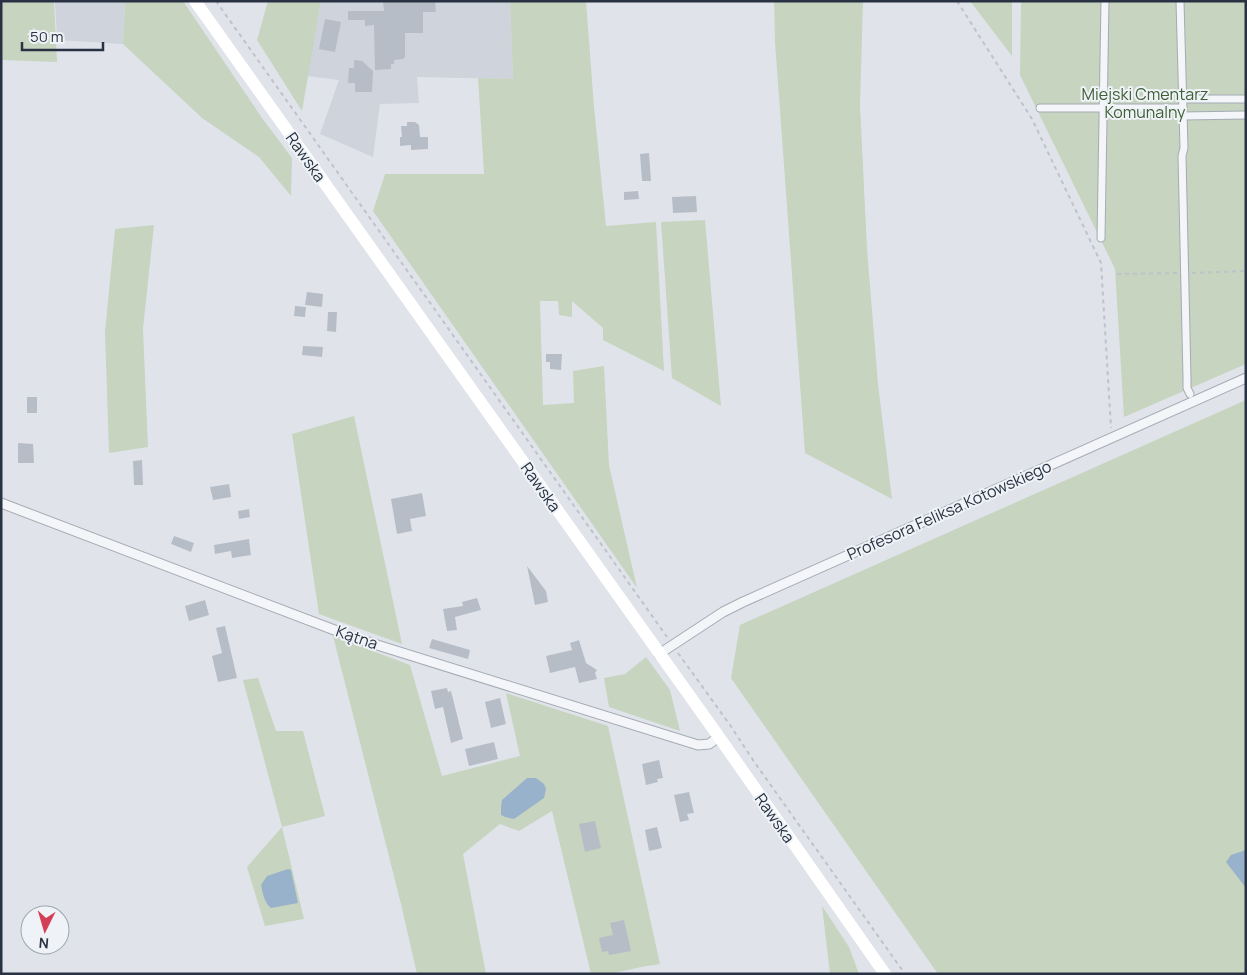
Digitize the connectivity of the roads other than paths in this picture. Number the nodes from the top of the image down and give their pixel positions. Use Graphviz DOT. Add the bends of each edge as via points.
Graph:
graph roads {
  1 [pos="195,1"];
  2 [pos="1105,1"];
  3 [pos="1180,1"];
  4 [pos="1246,99"];
  5 [pos="1182,100"];
  6 [pos="1040,108"];
  7 [pos="1103,108"];
  8 [pos="1183,108"];
  9 [pos="1246,115"];
  10 [pos="1183,116"];
  11 [pos="1101,238"];
  12 [pos="1246,378"];
  13 [pos="1190,394"];
  14 [pos="1,503"];
  15 [pos="659,654"];
  16 [pos="719,738"];
  17 [pos="885,974"];
  1 -- 15 [label="main road, Rawska"];
  2 -- 7 [label="street"];
  3 -- 5 [label="street"];
  4 -- 5 [label="street"];
  5 -- 8 [label="street"];
  6 -- 7 [label="street"];
  7 -- 8 [label="street"];
  7 -- 11 [label="street"];
  8 -- 10 [label="street"];
  9 -- 10 [label="street"];
  10 -- 13 [label="street" via="1186,369"];
  12 -- 15 [label="street, Profesora Feliksa Kotowskiego" via="743,602"];
  14 -- 16 [label="street, Kątna" via="358,639 698,745 709,744"];
  15 -- 16 [label="main road, Rawska"];
  16 -- 17 [label="main road, Rawska"];
}
